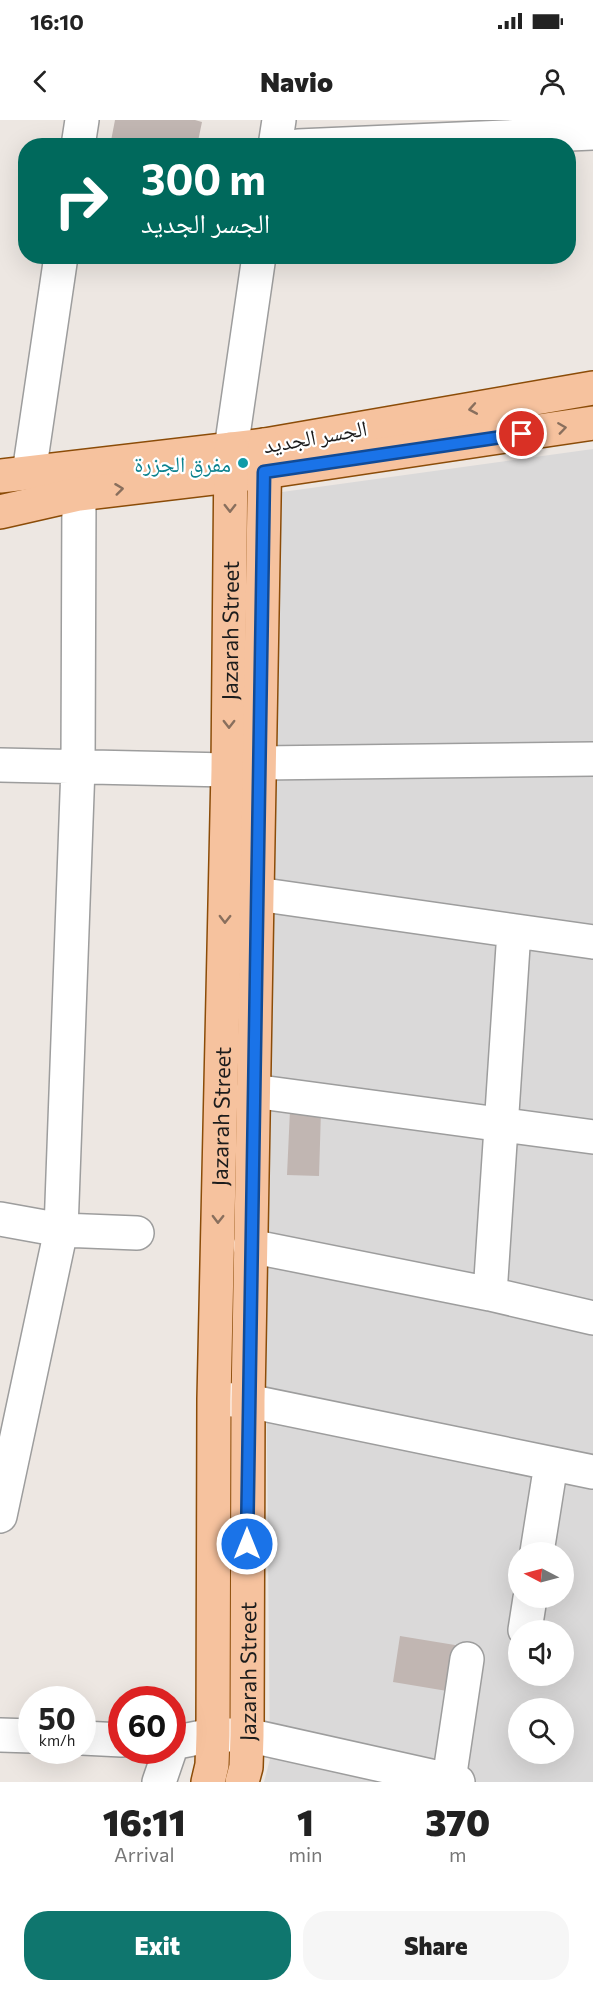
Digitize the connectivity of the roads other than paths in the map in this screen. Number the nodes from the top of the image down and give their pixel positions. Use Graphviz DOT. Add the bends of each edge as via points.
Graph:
graph roads {
  1 [pos="82,120"];
  2 [pos="279,120"];
  3 [pos="593,133"];
  4 [pos="79,138"];
  5 [pos="276,138"];
  6 [pos="480,138"];
  7 [pos="59,264"];
  8 [pos="258,264"];
  9 [pos="593,388"];
  10 [pos="593,423"];
  11 [pos="265,459"];
  12 [pos="231,462"];
  13 [pos="14,474"];
  14 [pos="78,494"];
  15 [pos="0,512"];
  16 [pos="593,759"];
  17 [pos="260,763"];
  18 [pos="0,765"];
  19 [pos="78,767"];
  20 [pos="228,771"];
  21 [pos="257,894"];
  22 [pos="514,931"];
  23 [pos="593,942"];
  24 [pos="253,1091"];
  25 [pos="503,1125"];
  26 [pos="593,1137"];
  27 [pos="0,1219"];
  28 [pos="62,1230"];
  29 [pos="137,1233"];
  30 [pos="250,1246"];
  31 [pos="490,1294"];
  32 [pos="593,1318"];
  33 [pos="214,1398"];
  34 [pos="248,1401"];
  35 [pos="6,1462"];
  36 [pos="551,1464"];
  37 [pos="593,1472"];
  38 [pos="0,1516"];
  39 [pos="539,1542"];
  40 [pos="467,1659"];
  41 [pos="0,1735"];
  42 [pos="213,1735"];
  43 [pos="247,1735"];
  44 [pos="18,1736"];
  45 [pos="186,1740"];
  46 [pos="165,1764"];
  47 [pos="454,1781"];
  48 [pos="159,1782"];
  49 [pos="208,1782"];
  50 [pos="242,1782"];
  1 -- 4 [label="street"];
  2 -- 5 [label="street"];
  3 -- 6 [label="street"];
  7 -- 13 [label="street"];
  8 -- 12 [label="street"];
  9 -- 11 [label="main road, الجسر الجديد, one-way"];
  11 -- 10 [label="main road, الجسر الجديد, one-way"];
  11 -- 12 [label="main road, الجسر الجديد"];
  11 -- 17 [label="main road, Jazarah Street"];
  12 -- 13 [label="main road, الجسر الجديد"];
  14 -- 12 [label="main road, الجسر الجديد, one-way"];
  12 -- 20 [label="main road, Jazarah Street, one-way"];
  14 -- 15 [label="main road, الجسر الجديد"];
  14 -- 19 [label="street"];
  16 -- 17 [label="street"];
  17 -- 21 [label="main road, Jazarah Street"];
  18 -- 19 [label="street"];
  19 -- 20 [label="street"];
  19 -- 28 [label="street"];
  20 -- 33 [label="main road, Jazarah Street, one-way"];
  21 -- 22 [label="street"];
  21 -- 24 [label="main road, Jazarah Street"];
  22 -- 23 [label="street"];
  22 -- 25 [label="street"];
  24 -- 25 [label="street"];
  24 -- 30 [label="main road, Jazarah Street"];
  25 -- 26 [label="street"];
  25 -- 31 [label="street"];
  27 -- 28 [label="street"];
  28 -- 29 [label="street"];
  28 -- 35 [label="street"];
  30 -- 31 [label="street"];
  30 -- 34 [label="main road, Jazarah Street"];
  31 -- 32 [label="street"];
  33 -- 34 [label="street"];
  33 -- 42 [label="main road, Jazarah Street"];
  34 -- 36 [label="street"];
  34 -- 43 [label="main road, Jazarah Street"];
  35 -- 38 [label="street"];
  36 -- 37 [label="street"];
  36 -- 39 [label="street"];
  40 -- 47 [label="street"];
  41 -- 44 [label="street"];
  42 -- 43 [label="street"];
  42 -- 45 [label="street"];
  42 -- 49 [label="main road, Jazarah Street"];
  43 -- 47 [label="street"];
  43 -- 50 [label="main road, Jazarah Street"];
  46 -- 48 [label="street"];
}
